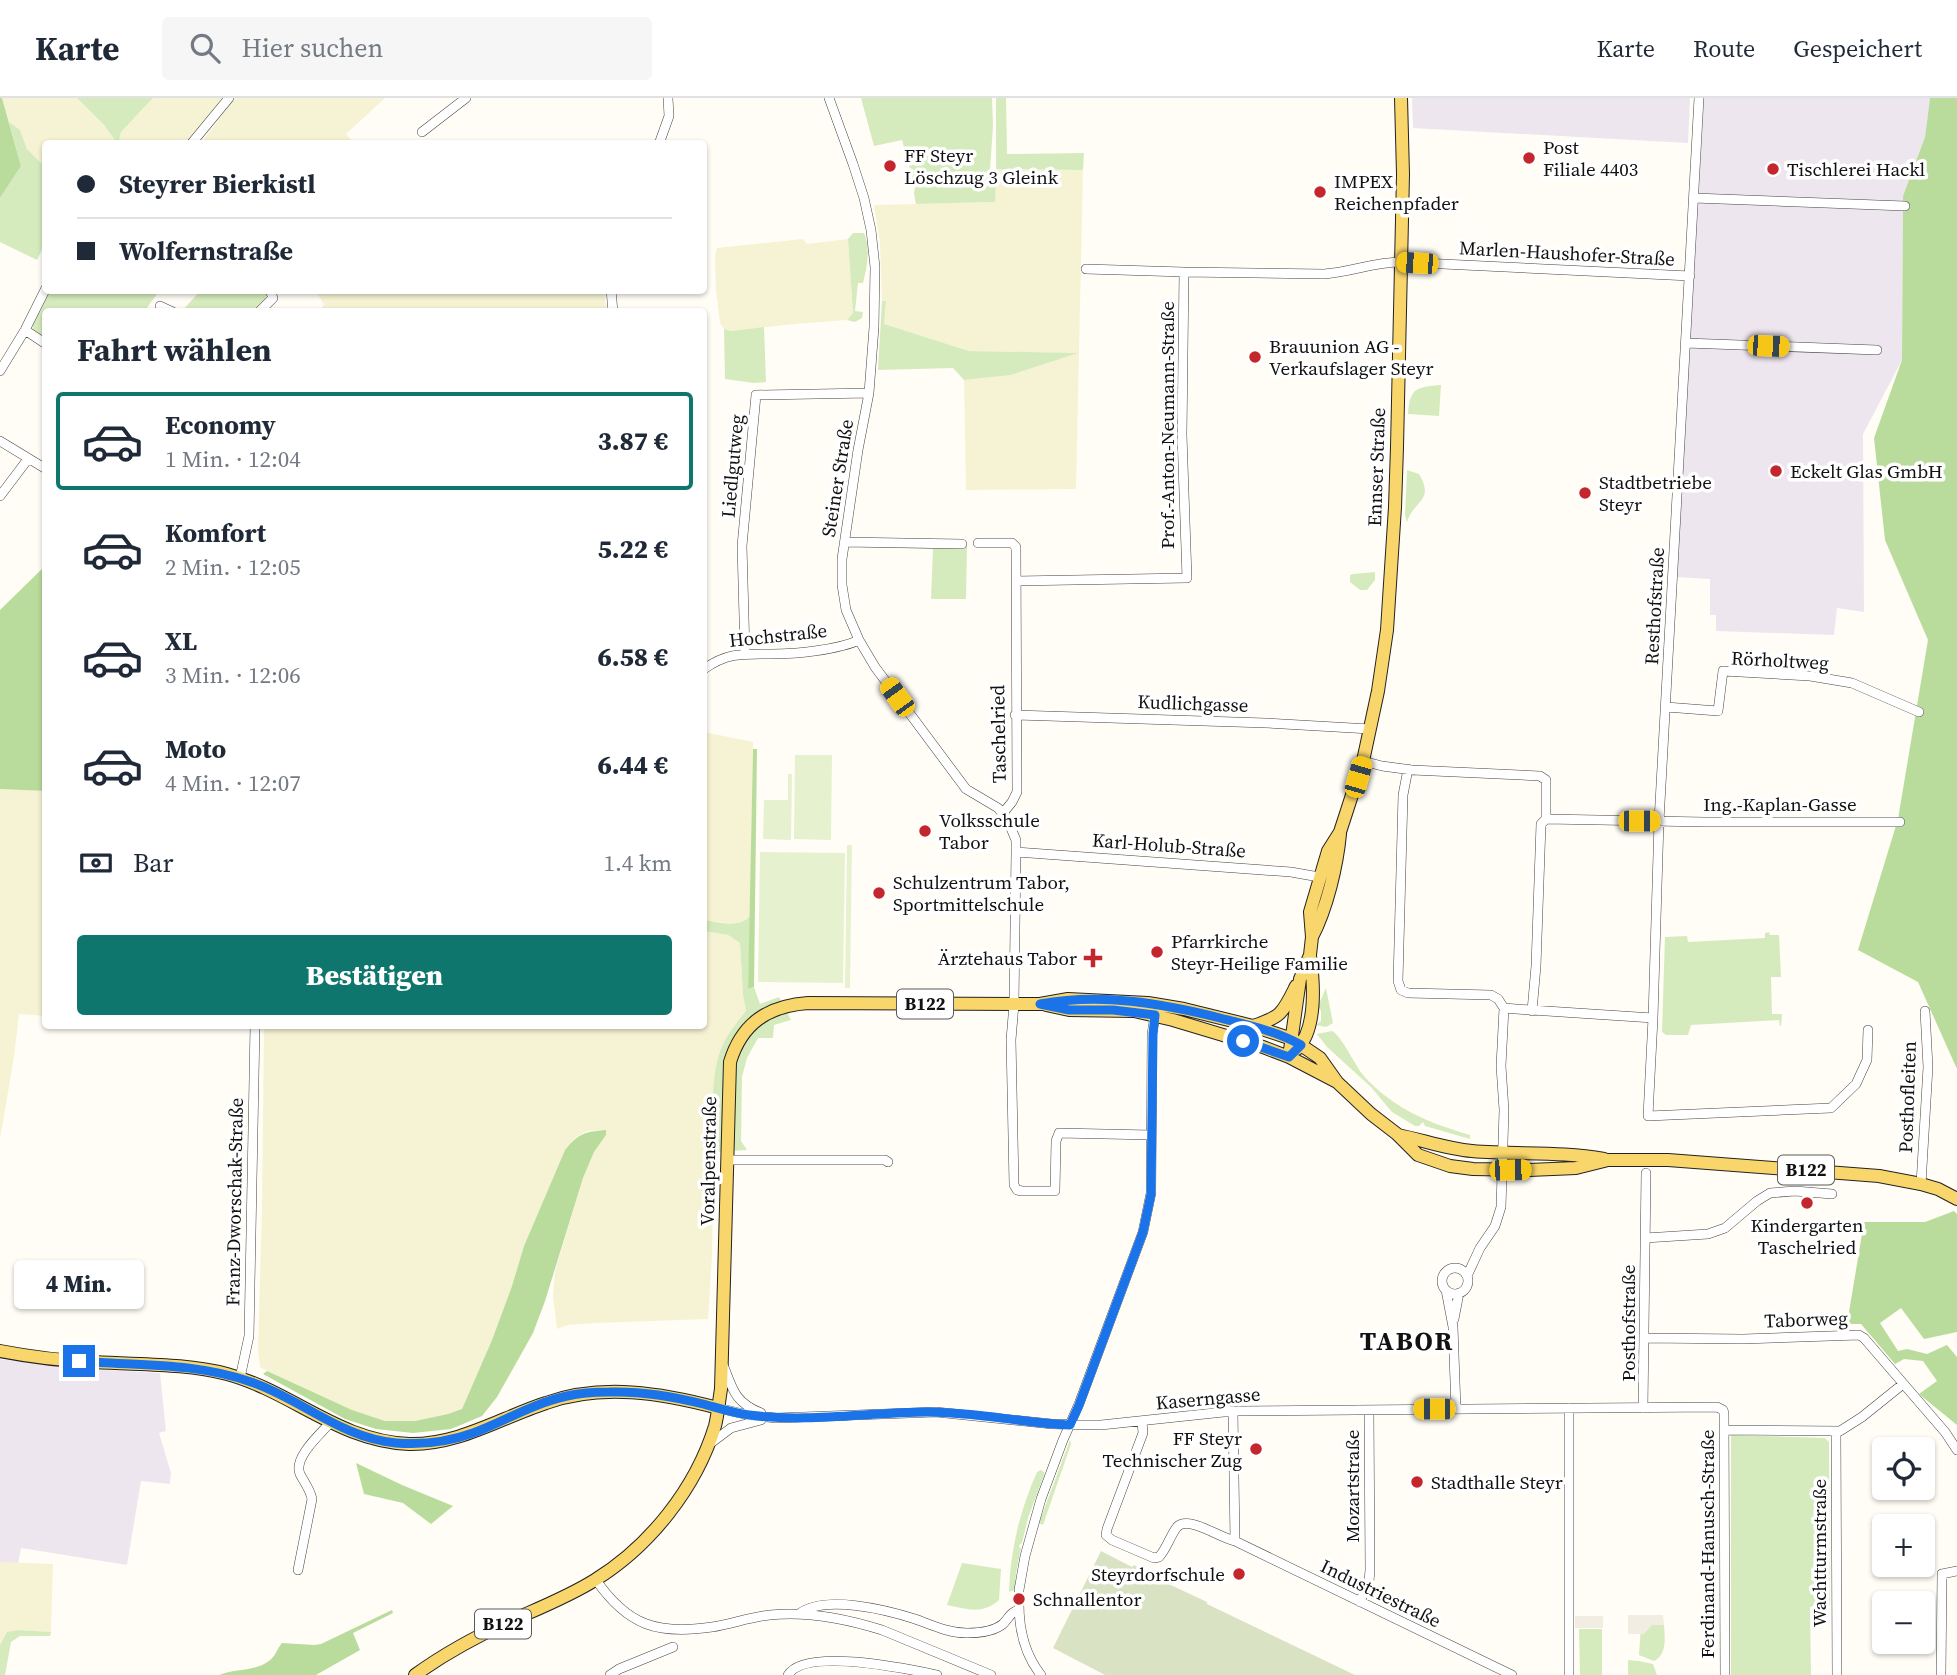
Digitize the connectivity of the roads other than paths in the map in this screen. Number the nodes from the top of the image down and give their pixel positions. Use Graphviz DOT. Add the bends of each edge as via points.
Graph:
graph roads {
  1 [pos="229,98"];
  2 [pos="466,98"];
  3 [pos="668,98"];
  4 [pos="829,98"];
  5 [pos="1401,98"];
  6 [pos="1699,98"];
  7 [pos="422,132"];
  8 [pos="194,140"];
  9 [pos="660,140"];
  10 [pos="1694,198"];
  11 [pos="1905,206"];
  12 [pos="1401,262"];
  13 [pos="1086,269"];
  14 [pos="1184,272"];
  15 [pos="1690,276"];
  16 [pos="43,294"];
  17 [pos="272,294"];
  18 [pos="160,306"];
  19 [pos="164,308"];
  20 [pos="263,308"];
  21 [pos="25,330"];
  22 [pos="42,341"];
  23 [pos="1686,343"];
  24 [pos="1877,351"];
  25 [pos="0,371"];
  26 [pos="869,393"];
  27 [pos="0,440"];
  28 [pos="28,459"];
  29 [pos="42,467"];
  30 [pos="0,496"];
  31 [pos="845,542"];
  32 [pos="978,543"];
  33 [pos="962,544"];
  34 [pos="1016,581"];
  35 [pos="859,640"];
  36 [pos="746,653"];
  37 [pos="707,667"];
  38 [pos="1666,707"];
  39 [pos="1919,712"];
  40 [pos="1015,715"];
  41 [pos="1370,729"];
  42 [pos="1363,761"];
  43 [pos="1408,769"];
  44 [pos="1003,813"];
  45 [pos="1546,819"];
  46 [pos="1659,821"];
  47 [pos="1900,822"];
  48 [pos="1340,832"];
  49 [pos="1016,852"];
  50 [pos="1319,877"];
  51 [pos="1312,937"];
  52 [pos="1310,955"];
  53 [pos="1300,979"];
  54 [pos="1014,1004"];
  55 [pos="1040,1004"];
  56 [pos="1504,1007"];
  57 [pos="1532,1011"];
  58 [pos="1925,1011"];
  59 [pos="1155,1015"];
  60 [pos="1653,1018"];
  61 [pos="1253,1026"];
  62 [pos="255,1029"];
  63 [pos="1868,1030"];
  64 [pos="1296,1042"];
  65 [pos="1289,1057"];
  66 [pos="1337,1082"];
  67 [pos="1151,1135"];
  68 [pos="1397,1135"];
  69 [pos="1503,1153"];
  70 [pos="727,1160"];
  71 [pos="1608,1160"];
  72 [pos="888,1162"];
  73 [pos="1503,1170"];
  74 [pos="1646,1173"];
  75 [pos="1921,1184"];
  76 [pos="1832,1194"];
  77 [pos="1957,1199"];
  78 [pos="1645,1238"];
  79 [pos="1480,1248"];
  80 [pos="1455,1268"];
  81 [pos="1467,1276"];
  82 [pos="1446,1290"];
  83 [pos="1459,1293"];
  84 [pos="1453,1327"];
  85 [pos="1645,1338"];
  86 [pos="0,1351"];
  87 [pos="723,1364"];
  88 [pos="240,1378"];
  89 [pos="1903,1384"];
  90 [pos="718,1408"];
  91 [pos="1569,1408"];
  92 [pos="1643,1408"];
  93 [pos="1456,1409"];
  94 [pos="1369,1410"];
  95 [pos="1233,1411"];
  96 [pos="776,1418"];
  97 [pos="1142,1422"];
  98 [pos="330,1423"];
  99 [pos="1070,1425"];
  100 [pos="1724,1430"];
  101 [pos="1836,1431"];
  102 [pos="707,1448"];
  103 [pos="1957,1450"];
  104 [pos="1235,1541"];
  105 [pos="298,1570"];
  106 [pos="1957,1571"];
  107 [pos="596,1580"];
  108 [pos="1019,1590"];
  109 [pos="1360,1602"];
  110 [pos="799,1614"];
  111 [pos="673,1647"];
  112 [pos="415,1675"];
  113 [pos="610,1675"];
  114 [pos="788,1675"];
  115 [pos="937,1675"];
  116 [pos="991,1675"];
  117 [pos="1041,1675"];
  118 [pos="1512,1675"];
  119 [pos="1569,1675"];
  120 [pos="1725,1675"];
  121 [pos="1837,1675"];
  122 [pos="1941,1675"];
  1 -- 8 [label="street"];
  2 -- 7 [label="street"];
  3 -- 9 [label="street" via="669,116"];
  4 -- 26 [label="street, Steiner Straße" via="860,187 873,244"];
  5 -- 12 [label="main road, Ennser Straße"];
  6 -- 10 [label="street, Resthofstraße"];
  10 -- 11 [label="street"];
  10 -- 15 [label="street, Resthofstraße"];
  12 -- 14 [label="street" via="1324,274"];
  12 -- 15 [label="street, Marlen-Haushofer-Straße"];
  12 -- 41 [label="main road, Ennser Straße" via="1390,596"];
  13 -- 14 [label="street"];
  14 -- 34 [label="street, Prof.-Anton-Neumann-Straße" via="1182,435 1187,578"];
  15 -- 23 [label="street, Resthofstraße"];
  16 -- 21 [label="street"];
  17 -- 20 [label="street"];
  18 -- 19 [label="street"];
  21 -- 22 [label="street"];
  21 -- 25 [label="street"];
  23 -- 24 [label="street"];
  23 -- 38 [label="street, Resthofstraße"];
  26 -- 31 [label="street, Steiner Straße"];
  26 -- 36 [label="street, Liedlgutweg" via="756,395 742,546"];
  27 -- 28 [label="street"];
  28 -- 29 [label="street"];
  28 -- 30 [label="street"];
  31 -- 33 [label="street"];
  31 -- 35 [label="street, Steiner Straße" via="843,597"];
  32 -- 34 [label="street, Taschelried" via="1015,545"];
  34 -- 40 [label="street, Taschelried"];
  35 -- 36 [label="street, Hochstraße" via="787,653"];
  35 -- 44 [label="street, Steiner Straße" via="966,789"];
  36 -- 37 [label="street, Hochstraße"];
  38 -- 39 [label="street, Rörholtweg" via="1718,711 1723,671 1853,683"];
  38 -- 46 [label="street, Resthofstraße"];
  40 -- 41 [label="street, Kudlichgasse"];
  40 -- 44 [label="street, Taschelried" via="1017,792"];
  41 -- 42 [label="main road, Ennser Straße"];
  42 -- 43 [label="street"];
  42 -- 48 [label="main road, Ennser Straße"];
  43 -- 45 [label="street" via="1544,777"];
  43 -- 56 [label="street" via="1403,795 1399,986 1408,993 1491,995"];
  44 -- 49 [label="street" via="1013,829"];
  45 -- 46 [label="street, Ing.-Kaplan-Gasse"];
  45 -- 57 [label="street" via="1541,824"];
  46 -- 47 [label="street, Ing.-Kaplan-Gasse"];
  46 -- 60 [label="street, Resthofstraße"];
  48 -- 50 [label="main road, Ennser Straße"];
  48 -- 51 [label="main road, Ennser Straße" via="1321,919"];
  49 -- 50 [label="street, Karl-Holub-Straße"];
  49 -- 54 [label="street"];
  50 -- 51 [label="main road, Ennser Straße" via="1310,912"];
  51 -- 52 [label="main road, Ennser Straße"];
  52 -- 53 [label="main road, Ennser Straße"];
  52 -- 64 [label="main road, Ennser Straße" via="1313,980 1308,1032"];
  53 -- 61 [label="main road" via="1279,1015"];
  53 -- 64 [label="main road, Ennser Straße"];
  54 -- 55 [label="main road, B122"];
  54 -- 67 [label="street" via="1012,1171 1017,1190 1055,1191 1057,1134"];
  54 -- 70 [label="main road, Voralpenstraße / B122" via="808,1003 766,1014 744,1033 730,1062"];
  55 -- 59 [label="main road, B122"];
  55 -- 61 [label="main road, B122" via="1069,999 1149,1003"];
  56 -- 57 [label="street"];
  56 -- 69 [label="street"];
  57 -- 60 [label="street"];
  58 -- 75 [label="street, Posthofleiten" via="1928,1067"];
  59 -- 65 [label="main road, B122"];
  59 -- 67 [label="street"];
  60 -- 63 [label="street, Resthofstraße" via="1648,1116 1831,1108 1856,1084 1867,1060"];
  61 -- 64 [label="main road, B122"];
  62 -- 88 [label="street, Franz-Dworschak-Straße" via="249,1336"];
  64 -- 65 [label="main road, Ennser Straße"];
  64 -- 66 [label="main road, B122" via="1320,1058"];
  65 -- 66 [label="main road, B122"];
  66 -- 68 [label="main road, B122"];
  67 -- 99 [label="street" via="1151,1194 1143,1232"];
  68 -- 69 [label="main road, B122" via="1457,1150"];
  68 -- 73 [label="main road, B122" via="1418,1156 1434,1162"];
  69 -- 71 [label="main road, B122" via="1576,1154"];
  69 -- 73 [label="street"];
  70 -- 72 [label="street"];
  70 -- 87 [label="main road, Voralpenstraße / B122"];
  71 -- 73 [label="main road, B122" via="1576,1168"];
  71 -- 75 [label="main road, B122" via="1651,1159 1879,1176"];
  73 -- 79 [label="street" via="1500,1215"];
  74 -- 78 [label="street, Posthofstraße"];
  75 -- 77 [label="main road, B122"];
  76 -- 78 [label="street, Posthofstraße" via="1776,1191 1716,1232"];
  78 -- 85 [label="street, Posthofstraße"];
  79 -- 80 [label="street"];
  79 -- 81 [label="street"];
  80 -- 81 [label="street"];
  80 -- 82 [label="street" via="1445,1274"];
  81 -- 83 [label="street" via="1466,1287"];
  82 -- 83 [label="street"];
  82 -- 84 [label="street"];
  83 -- 84 [label="street"];
  84 -- 93 [label="street"];
  85 -- 89 [label="street, Taborweg" via="1859,1335"];
  85 -- 92 [label="street, Posthofstraße"];
  86 -- 88 [label="main road" via="192,1368"];
  87 -- 90 [label="main road, Voralpenstraße / B122"];
  87 -- 96 [label="street, Kaserngasse" via="741,1402"];
  88 -- 98 [label="main road"];
  89 -- 101 [label="street" via="1862,1418"];
  89 -- 103 [label="street, Taborweg"];
  90 -- 96 [label="street, Kaserngasse"];
  90 -- 98 [label="main road" via="654,1394 584,1394 549,1402 458,1438 428,1443 376,1440"];
  90 -- 102 [label="main road, Voralpenstraße / B122"];
  91 -- 92 [label="street, Kaserngasse"];
  91 -- 93 [label="street, Kaserngasse"];
  91 -- 119 [label="street"];
  92 -- 100 [label="street, Ferdinand-Hanusch-Straße" via="1717,1407 1724,1413"];
  93 -- 94 [label="street, Kaserngasse"];
  94 -- 95 [label="street, Kaserngasse"];
  94 -- 109 [label="street, Mozartstraße" via="1370,1570"];
  95 -- 97 [label="street, Kaserngasse"];
  95 -- 104 [label="street"];
  96 -- 99 [label="street, Kaserngasse" via="936,1412"];
  96 -- 102 [label="street, Kaserngasse" via="731,1428"];
  97 -- 99 [label="street, Kaserngasse"];
  97 -- 104 [label="street, Industriestraße" via="1143,1433 1106,1535 1154,1558 1186,1522"];
  98 -- 105 [label="street" via="299,1462 298,1471 312,1499"];
  99 -- 108 [label="street" via="1036,1515"];
  100 -- 101 [label="street"];
  100 -- 120 [label="street, Ferdinand-Hanusch-Straße"];
  101 -- 121 [label="street, Wachtturmstraße"];
  102 -- 107 [label="main road, Voralpenstraße / B122" via="676,1503 638,1547"];
  104 -- 109 [label="street, Industriestraße"];
  106 -- 122 [label="street" via="1942,1574"];
  107 -- 110 [label="street" via="626,1613 661,1629 713,1627"];
  107 -- 112 [label="main road, B122" via="467,1642"];
  109 -- 118 [label="street, Industriestraße"];
  110 -- 116 [label="street" via="902,1637"];
  110 -- 117 [label="street" via="817,1606 849,1605 954,1632 986,1631 1001,1625 1019,1607 1027,1655"];
  111 -- 113 [label="street"];
  114 -- 115 [label="street" via="803,1664 830,1661"];
}
